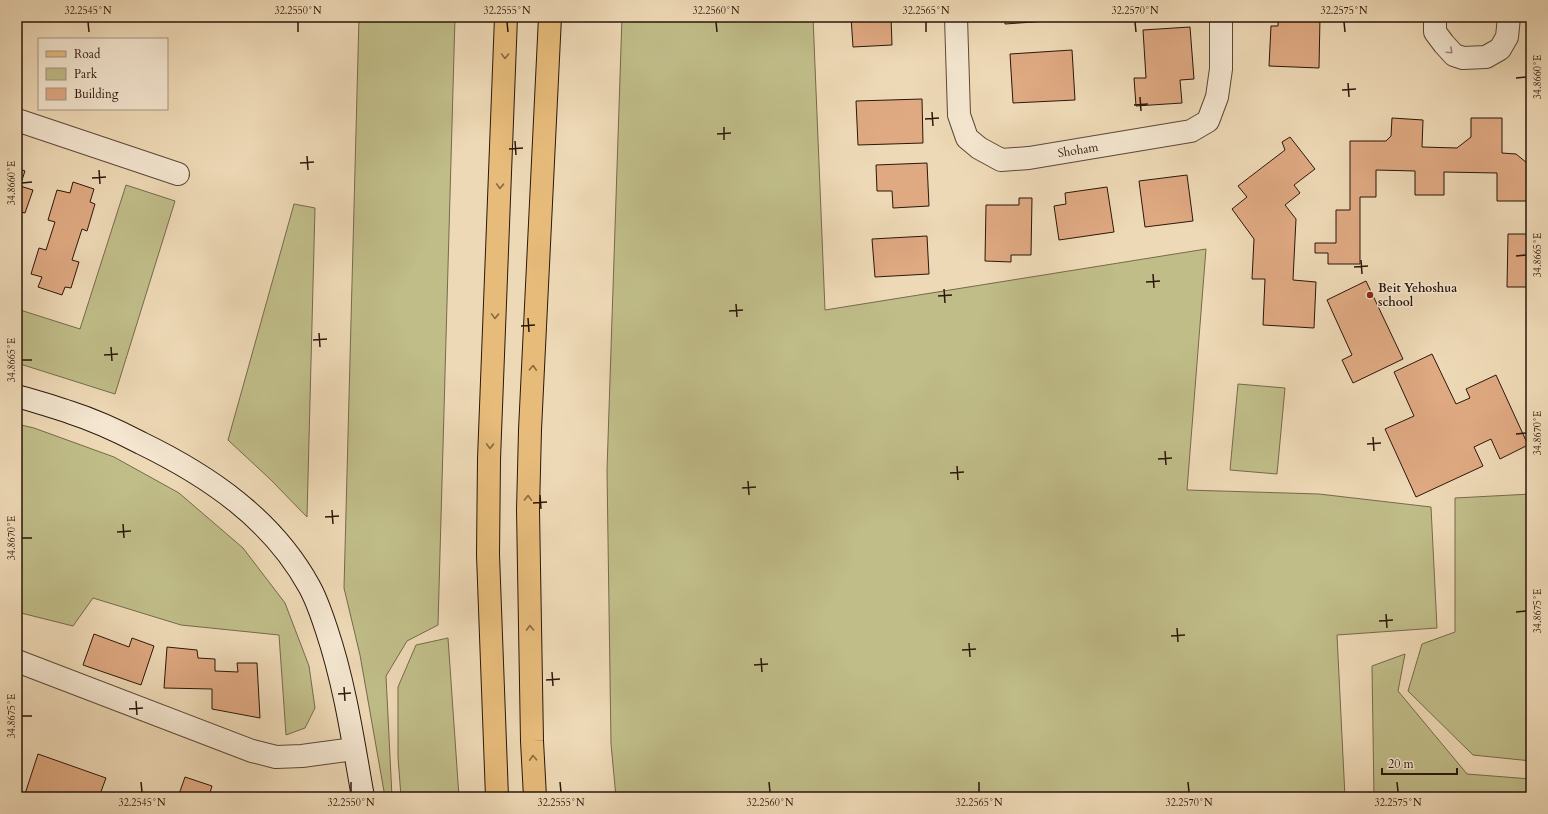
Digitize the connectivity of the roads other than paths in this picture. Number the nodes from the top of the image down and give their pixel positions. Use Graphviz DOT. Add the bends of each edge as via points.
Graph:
graph roads {
  1 [pos="506,17"];
  2 [pos="550,17"];
  3 [pos="956,17"];
  4 [pos="1221,17"];
  5 [pos="1435,17"];
  6 [pos="1509,17"];
  7 [pos="17,120"];
  8 [pos="178,174"];
  9 [pos="17,396"];
  10 [pos="17,661"];
  11 [pos="354,749"];
  12 [pos="363,797"];
  13 [pos="497,797"];
  14 [pos="535,797"];
  1 -- 13 [label="main road, one-way" via="489,459 488,555"];
  14 -- 2 [label="main road, one-way" via="528,510"];
  3 -- 4 [label="street, Shoham" via="959,115 967,138 1001,160 1029,158 1192,131 1208,121 1217,97 1221,69"];
  5 -- 6 [label="street, one-way" via="1435,32 1454,55 1463,58 1486,57 1500,49 1506,38"];
  7 -- 8 [label="street"];
  9 -- 11 [label="street" via="77,415 168,456 213,484 266,528 292,559 321,614 342,683"];
  10 -- 11 [label="street" via="270,756 302,756"];
  11 -- 12 [label="street"];
}
